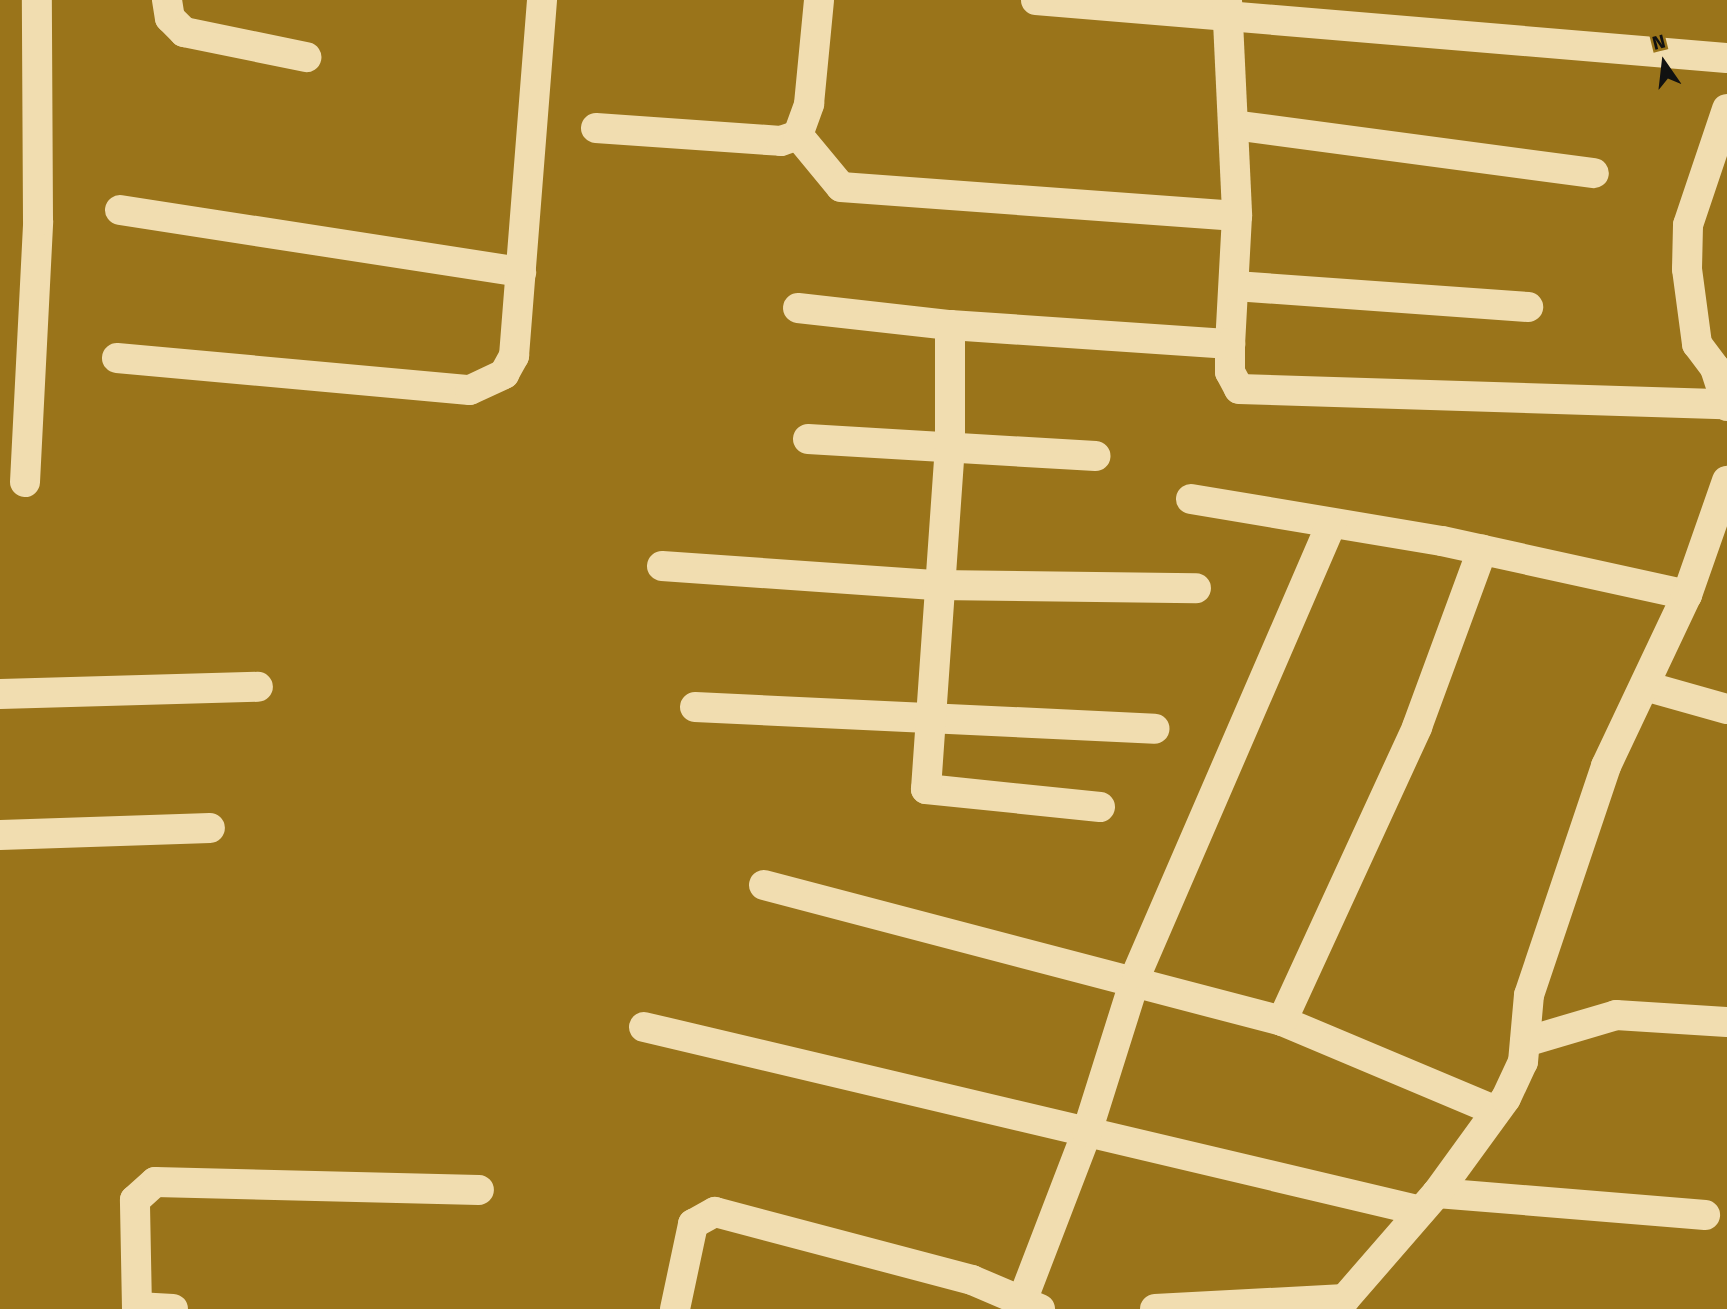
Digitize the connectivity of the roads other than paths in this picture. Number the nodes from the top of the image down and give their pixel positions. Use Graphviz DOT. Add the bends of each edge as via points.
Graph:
graph roads {
  1 [pos="37,0"];
  2 [pos="167,0"];
  3 [pos="542,0"];
  4 [pos="819,0"];
  5 [pos="1036,0"];
  6 [pos="1227,7"];
  7 [pos="306,57"];
  8 [pos="1727,58"];
  9 [pos="1727,109"];
  10 [pos="1233,125"];
  11 [pos="596,128"];
  12 [pos="798,135"];
  13 [pos="1594,173"];
  14 [pos="120,210"];
  15 [pos="1237,216"];
  16 [pos="521,272"];
  17 [pos="1235,286"];
  18 [pos="1528,307"];
  19 [pos="799,308"];
  20 [pos="950,325"];
  21 [pos="1230,344"];
  22 [pos="117,358"];
  23 [pos="1726,405"];
  24 [pos="808,439"];
  25 [pos="950,448"];
  26 [pos="1095,456"];
  27 [pos="1727,481"];
  28 [pos="26,482"];
  29 [pos="1191,499"];
  30 [pos="1332,523"];
  31 [pos="1716,549"];
  32 [pos="1482,550"];
  33 [pos="662,566"];
  34 [pos="937,584"];
  35 [pos="1196,588"];
  36 [pos="1687,595"];
  37 [pos="1645,686"];
  38 [pos="257,687"];
  39 [pos="0,694"];
  40 [pos="695,707"];
  41 [pos="1727,709"];
  42 [pos="930,714"];
  43 [pos="1154,729"];
  44 [pos="1100,807"];
  45 [pos="210,828"];
  46 [pos="0,835"];
  47 [pos="764,885"];
  48 [pos="1134,984"];
  49 [pos="1282,1021"];
  50 [pos="1727,1022"];
  51 [pos="644,1027"];
  52 [pos="1525,1042"];
  53 [pos="1496,1111"];
  54 [pos="1087,1132"];
  55 [pos="479,1190"];
  56 [pos="1429,1202"];
  57 [pos="1705,1215"];
  58 [pos="1341,1304"];
  59 [pos="1027,1307"];
  60 [pos="137,1308"];
  61 [pos="173,1309"];
  62 [pos="675,1309"];
  63 [pos="1155,1309"];
  1 -- 28 [label="street" via="38,220"];
  2 -- 7 [label="street" via="170,18 184,32"];
  3 -- 16 [label="street"];
  4 -- 12 [label="street" via="809,104"];
  5 -- 6 [label="street"];
  6 -- 8 [label="street"];
  6 -- 10 [label="street"];
  9 -- 23 [label="street" via="1688,225 1687,270 1697,344 1715,368"];
  10 -- 13 [label="street"];
  10 -- 15 [label="street"];
  11 -- 12 [label="street" via="781,141"];
  12 -- 15 [label="street" via="841,187"];
  14 -- 16 [label="street"];
  15 -- 17 [label="street"];
  16 -- 22 [label="street" via="514,356 489,385 470,390"];
  17 -- 18 [label="street"];
  17 -- 21 [label="street"];
  19 -- 20 [label="street"];
  20 -- 21 [label="street"];
  20 -- 25 [label="street"];
  21 -- 23 [label="street" via="1230,372 1239,389"];
  24 -- 25 [label="street"];
  25 -- 26 [label="street"];
  25 -- 34 [label="street"];
  27 -- 31 [label="street"];
  29 -- 30 [label="street"];
  30 -- 32 [label="street"];
  30 -- 48 [label="street"];
  31 -- 36 [label="street"];
  32 -- 36 [label="street" via="1649,581"];
  32 -- 49 [label="street" via="1418,727"];
  33 -- 34 [label="street"];
  34 -- 35 [label="street"];
  34 -- 42 [label="street"];
  36 -- 37 [label="street"];
  37 -- 41 [label="street"];
  37 -- 52 [label="street" via="1606,766 1556,914 1529,995"];
  38 -- 39 [label="street"];
  40 -- 42 [label="street"];
  42 -- 43 [label="street"];
  42 -- 44 [label="street" via="930,793"];
  45 -- 46 [label="street"];
  47 -- 48 [label="street"];
  48 -- 49 [label="street"];
  48 -- 54 [label="street"];
  49 -- 53 [label="street"];
  50 -- 52 [label="street" via="1616,1015"];
  51 -- 54 [label="street"];
  52 -- 53 [label="street" via="1523,1062"];
  53 -- 56 [label="street"];
  54 -- 56 [label="street"];
  54 -- 59 [label="street"];
  55 -- 60 [label="street" via="155,1182 135,1200"];
  56 -- 57 [label="street"];
  56 -- 58 [label="street"];
  58 -- 63 [label="street"];
  59 -- 62 [label="street" via="960,1276 715,1212 693,1224"];
  60 -- 61 [label="street"];
}
